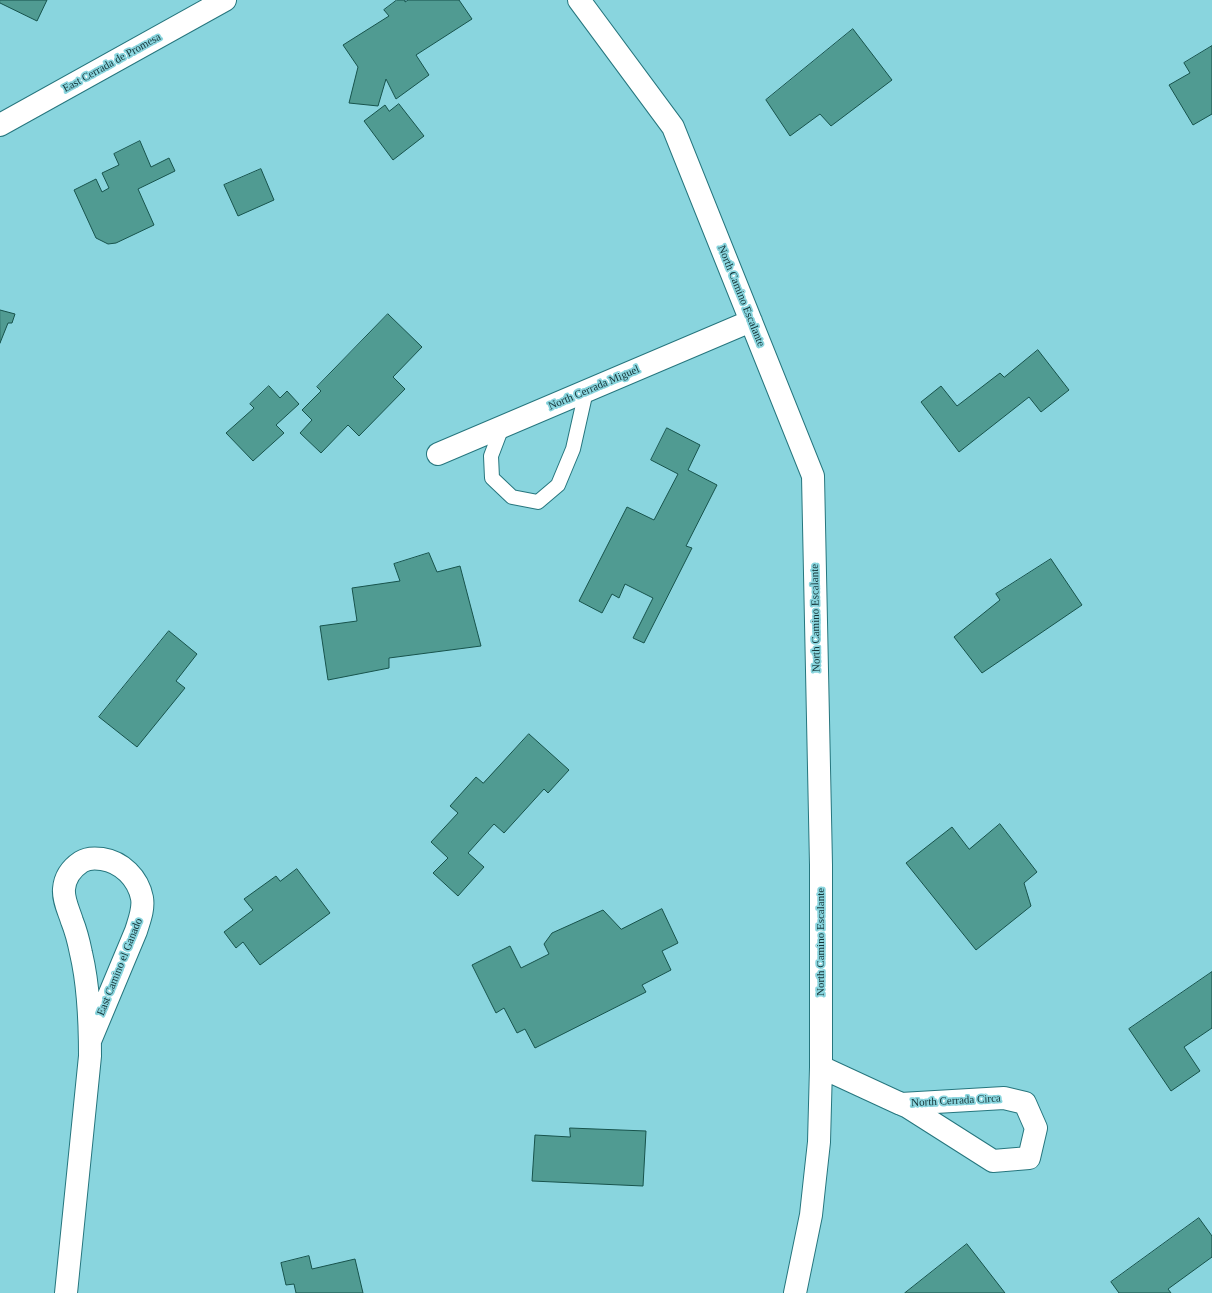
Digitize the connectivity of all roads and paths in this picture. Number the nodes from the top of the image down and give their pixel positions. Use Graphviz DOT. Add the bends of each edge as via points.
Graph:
graph roads {
  1 [pos="225,0"];
  2 [pos="579,0"];
  3 [pos="0,125"];
  4 [pos="751,321"];
  5 [pos="586,391"];
  6 [pos="502,427"];
  7 [pos="438,454"];
  8 [pos="90,1041"];
  9 [pos="821,1067"];
  10 [pos="901,1104"];
  11 [pos="66,1293"];
  12 [pos="796,1293"];
  1 -- 3 [label="street, East Cerrada de Promesa"];
  2 -- 4 [label="street, North Camino Escalante" via="673,126"];
  4 -- 5 [label="street, North Cerrada Miguel"];
  4 -- 9 [label="street, North Camino Escalante" via="813,476 821,865"];
  5 -- 6 [label="street, North Cerrada Miguel"];
  5 -- 6 [label="lane" via="573,449 558,485 538,502 512,497 492,478 491,456"];
  6 -- 7 [label="street, North Cerrada Miguel"];
  8 -- 8 [label="street, East Camino el Ganado" via="136,931 142,899 131,875 121,866 110,860 95,858 83,861 72,869 64,890 81,954 87,989"];
  8 -- 11 [label="street, East Camino el Ganado"];
  9 -- 10 [label="street, North Cerrada Circa"];
  9 -- 12 [label="street, North Camino Escalante" via="819,1142 810,1215"];
  10 -- 10 [label="street, North Cerrada Circa" via="993,1161 1029,1158 1036,1128 1025,1103 1004,1098"];
}
